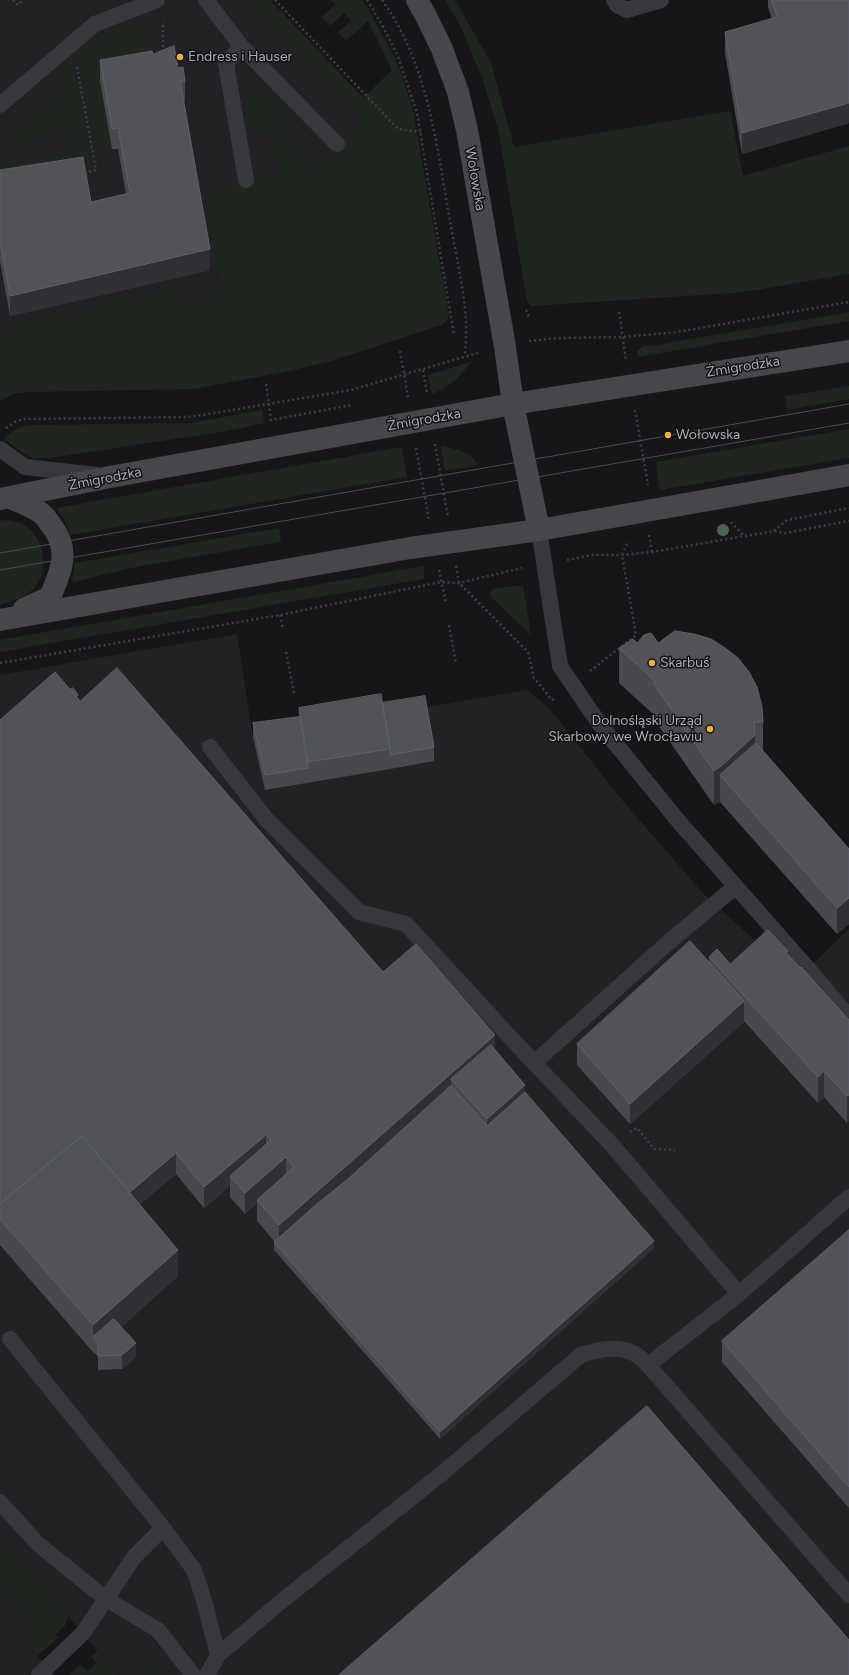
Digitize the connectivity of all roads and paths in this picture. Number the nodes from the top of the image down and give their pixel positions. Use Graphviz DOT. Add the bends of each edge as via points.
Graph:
graph roads {
  1 [pos="13,0"];
  2 [pos="23,0"];
  3 [pos="157,0"];
  4 [pos="206,0"];
  5 [pos="276,0"];
  6 [pos="367,0"];
  7 [pos="382,0"];
  8 [pos="417,0"];
  9 [pos="614,0"];
  10 [pos="661,0"];
  11 [pos="167,20"];
  12 [pos="73,43"];
  13 [pos="241,46"];
  14 [pos="163,54"];
  15 [pos="0,105"];
  16 [pos="421,132"];
  17 [pos="337,144"];
  18 [pos="74,174"];
  19 [pos="246,180"];
  20 [pos="849,302"];
  21 [pos="454,335"];
  22 [pos="505,347"];
  23 [pos="400,351"];
  24 [pos="849,351"];
  25 [pos="465,356"];
  26 [pos="424,370"];
  27 [pos="405,376"];
  28 [pos="266,384"];
  29 [pos="408,395"];
  30 [pos="400,397"];
  31 [pos="268,403"];
  32 [pos="513,404"];
  33 [pos="354,405"];
  34 [pos="421,420"];
  35 [pos="5,429"];
  36 [pos="0,449"];
  37 [pos="849,475"];
  38 [pos="110,477"];
  39 [pos="6,498"];
  40 [pos="849,508"];
  41 [pos="731,522"];
  42 [pos="849,522"];
  43 [pos="539,530"];
  44 [pos="774,531"];
  45 [pos="642,534"];
  46 [pos="629,536"];
  47 [pos="744,536"];
  48 [pos="443,544"];
  49 [pos="652,552"];
  50 [pos="622,555"];
  51 [pos="566,560"];
  52 [pos="516,569"];
  53 [pos="441,582"];
  54 [pos="459,583"];
  55 [pos="446,603"];
  56 [pos="280,615"];
  57 [pos="1,620"];
  58 [pos="449,625"];
  59 [pos="282,629"];
  60 [pos="286,652"];
  61 [pos="0,663"];
  62 [pos="456,664"];
  63 [pos="588,672"];
  64 [pos="294,692"];
  65 [pos="559,695"];
  66 [pos="210,747"];
  67 [pos="735,887"];
  68 [pos="849,1017"];
  69 [pos="534,1063"];
  70 [pos="626,1133"];
  71 [pos="675,1150"];
  72 [pos="849,1197"];
  73 [pos="739,1294"];
  74 [pos="10,1339"];
  75 [pos="648,1365"];
  76 [pos="0,1502"];
  77 [pos="163,1528"];
  78 [pos="849,1595"];
  79 [pos="106,1598"];
  80 [pos="218,1655"];
  81 [pos="39,1675"];
  82 [pos="193,1675"];
  83 [pos="207,1675"];
  1 -- 2 [label="path" via="18,5"];
  3 -- 12 [label="lane" via="95,24"];
  4 -- 13 [label="lane"];
  5 -- 16 [label="path" via="398,128"];
  6 -- 16 [label="path" via="397,54"];
  7 -- 25 [label="path" via="394,16 410,51 432,122 466,312"];
  8 -- 22 [label="main road, Wołowska" via="442,49 458,92"];
  9 -- 10 [label="lane" via="617,5 627,10"];
  11 -- 14 [label="path" via="163,25 161,40"];
  12 -- 15 [label="lane"];
  12 -- 18 [label="path" via="96,170"];
  13 -- 17 [label="lane"];
  13 -- 19 [label="lane" via="226,64"];
  16 -- 21 [label="path"];
  20 -- 22 [label="path" via="677,332 534,340"];
  22 -- 25 [label="path"];
  22 -- 32 [label="main road, Wołowska"];
  23 -- 27 [label="path"];
  24 -- 32 [label="main road, Żmigrodzka"];
  25 -- 26 [label="path"];
  26 -- 27 [label="path"];
  26 -- 34 [label="path"];
  27 -- 29 [label="path"];
  27 -- 31 [label="path" via="351,390"];
  28 -- 31 [label="path"];
  29 -- 30 [label="path"];
  29 -- 34 [label="path"];
  31 -- 33 [label="path" via="271,420"];
  31 -- 35 [label="path" via="188,417 22,419"];
  32 -- 34 [label="main road, Żmigrodzka"];
  32 -- 43 [label="main road, Wołowska"];
  34 -- 38 [label="main road, Żmigrodzka"];
  34 -- 48 [label="path"];
  34 -- 48 [label="path"];
  36 -- 38 [label="lane" via="25,467"];
  37 -- 43 [label="main road"];
  38 -- 39 [label="main road, Żmigrodzka"];
  39 -- 57 [label="main road" via="42,514 61,542 63,560 50,597"];
  40 -- 44 [label="path" via="787,520"];
  41 -- 47 [label="path"];
  42 -- 44 [label="path" via="785,533"];
  43 -- 48 [label="main road"];
  43 -- 67 [label="lane" via="560,666 601,726"];
  44 -- 47 [label="path"];
  45 -- 49 [label="path" via="649,533"];
  46 -- 50 [label="path"];
  47 -- 49 [label="path"];
  48 -- 53 [label="path"];
  48 -- 54 [label="path"];
  48 -- 57 [label="main road"];
  49 -- 50 [label="path"];
  50 -- 51 [label="path" via="592,555"];
  50 -- 63 [label="path" via="636,635"];
  52 -- 54 [label="path"];
  53 -- 54 [label="path"];
  53 -- 55 [label="path"];
  53 -- 56 [label="path"];
  54 -- 65 [label="path" via="528,652 534,678 552,700"];
  56 -- 59 [label="path"];
  56 -- 61 [label="path"];
  58 -- 62 [label="path"];
  60 -- 64 [label="path"];
  66 -- 69 [label="lane" via="267,820 359,912 406,924"];
  67 -- 68 [label="lane"];
  67 -- 69 [label="lane" via="671,940"];
  69 -- 73 [label="lane" via="612,1145"];
  70 -- 71 [label="path" via="637,1128 654,1149"];
  72 -- 73 [label="lane"];
  73 -- 75 [label="lane"];
  74 -- 77 [label="lane"];
  75 -- 78 [label="lane"];
  75 -- 80 [label="lane" via="634,1353 619,1349 600,1349 581,1355 440,1475"];
  76 -- 79 [label="lane" via="38,1544"];
  77 -- 79 [label="lane" via="134,1557"];
  77 -- 80 [label="lane" via="194,1570"];
  79 -- 81 [label="lane" via="83,1633"];
  79 -- 82 [label="lane" via="158,1630"];
  80 -- 83 [label="lane"];
}
